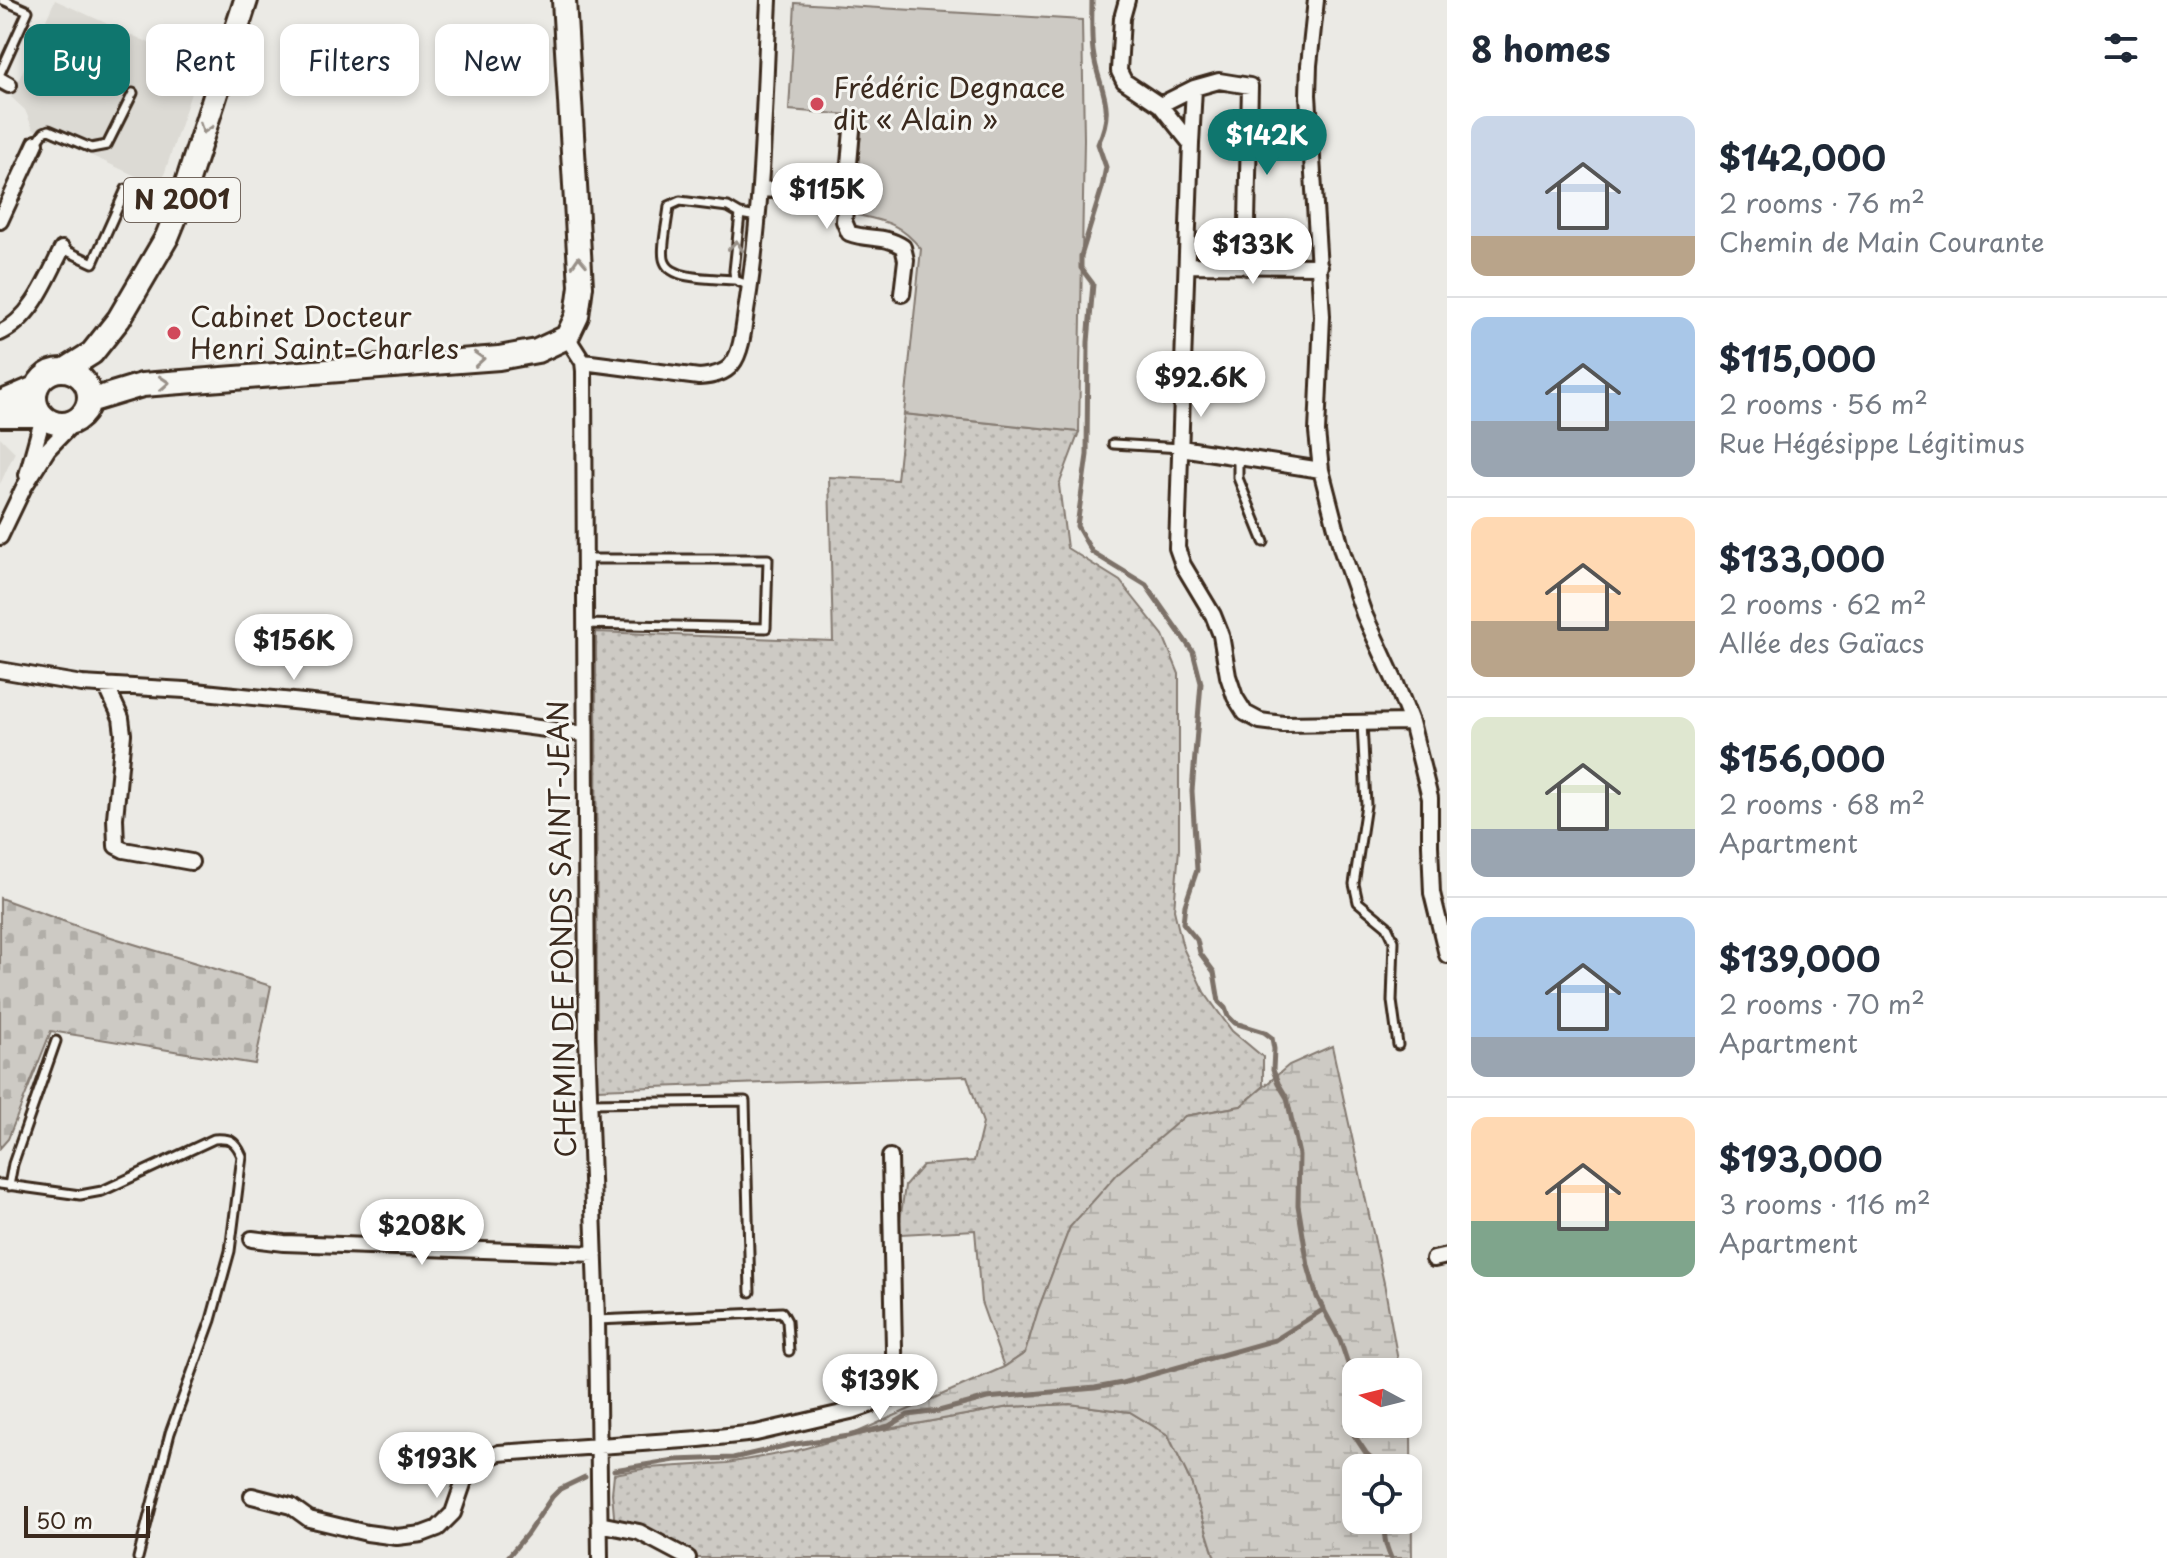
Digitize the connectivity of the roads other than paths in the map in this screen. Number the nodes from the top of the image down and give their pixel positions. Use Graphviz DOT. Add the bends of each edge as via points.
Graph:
graph roads {
  1 [pos="3,0"];
  2 [pos="246,0"];
  3 [pos="564,0"];
  4 [pos="769,0"];
  5 [pos="1127,0"];
  6 [pos="1316,0"];
  7 [pos="0,6"];
  8 [pos="3,80"];
  9 [pos="1194,88"];
  10 [pos="133,93"];
  11 [pos="1160,105"];
  12 [pos="852,130"];
  13 [pos="36,143"];
  14 [pos="1191,144"];
  15 [pos="126,189"];
  16 [pos="760,189"];
  17 [pos="846,194"];
  18 [pos="740,214"];
  19 [pos="757,217"];
  20 [pos="0,221"];
  21 [pos="62,249"];
  22 [pos="1187,265"];
  23 [pos="1320,266"];
  24 [pos="1246,267"];
  25 [pos="735,280"];
  26 [pos="750,286"];
  27 [pos="902,294"];
  28 [pos="0,333"];
  29 [pos="567,337"];
  30 [pos="583,362"];
  31 [pos="65,370"];
  32 [pos="37,387"];
  33 [pos="89,401"];
  34 [pos="0,403"];
  35 [pos="0,415"];
  36 [pos="42,416"];
  37 [pos="74,422"];
  38 [pos="1113,444"];
  39 [pos="1181,448"];
  40 [pos="1238,458"];
  41 [pos="1321,470"];
  42 [pos="24,487"];
  43 [pos="0,537"];
  44 [pos="1264,542"];
  45 [pos="584,559"];
  46 [pos="585,624"];
  47 [pos="0,670"];
  48 [pos="106,685"];
  49 [pos="1362,722"];
  50 [pos="1411,722"];
  51 [pos="584,734"];
  52 [pos="191,862"];
  53 [pos="1447,955"];
  54 [pos="56,1041"];
  55 [pos="1398,1045"];
  56 [pos="589,1103"];
  57 [pos="890,1157"];
  58 [pos="4,1185"];
  59 [pos="252,1239"];
  60 [pos="595,1254"];
  61 [pos="750,1292"];
  62 [pos="597,1320"];
  63 [pos="789,1351"];
  64 [pos="599,1444"];
  65 [pos="252,1496"];
  66 [pos="599,1524"];
  67 [pos="138,1558"];
  68 [pos="600,1558"];
  69 [pos="688,1558"];
  1 -- 7 [label="lane"];
  1 -- 8 [label="lane" via="28,11"];
  2 -- 31 [label="main road, N 2001, one-way" via="167,237 119,319 92,353"];
  29 -- 3 [label="main road, one-way" via="577,316 581,286"];
  4 -- 16 [label="street"];
  5 -- 11 [label="street" via="1119,71 1124,81"];
  6 -- 23 [label="street" via="1308,95"];
  9 -- 11 [label="street"];
  9 -- 14 [label="street"];
  9 -- 24 [label="street" via="1219,81 1250,86"];
  10 -- 13 [label="lane" via="107,145 91,148 49,130"];
  11 -- 14 [label="street"];
  12 -- 17 [label="street"];
  13 -- 20 [label="street"];
  14 -- 22 [label="street"];
  15 -- 21 [label="lane" via="93,263"];
  16 -- 17 [label="street"];
  16 -- 19 [label="street"];
  17 -- 27 [label="street" via="844,221 849,233 892,239 903,247"];
  18 -- 19 [label="lane"];
  25 -- 18 [label="lane, one-way"];
  18 -- 25 [label="lane" via="728,207 680,201 669,206 663,260 671,271 685,276"];
  19 -- 26 [label="street"];
  21 -- 28 [label="street" via="32,306"];
  22 -- 24 [label="street"];
  22 -- 39 [label="street"];
  23 -- 24 [label="street"];
  23 -- 41 [label="street"];
  25 -- 26 [label="lane"];
  26 -- 30 [label="street" via="734,363 724,371 699,377"];
  29 -- 30 [label="street"];
  33 -- 29 [label="main road, one-way" via="142,385 499,358 537,351"];
  30 -- 45 [label="street, CHEMIN DE FONDS SAINT-JEAN"];
  31 -- 32 [label="main road" via="48,374"];
  31 -- 33 [label="main road" via="80,377"];
  32 -- 34 [label="main road"];
  32 -- 36 [label="main road" via="36,406"];
  33 -- 37 [label="main road"];
  35 -- 36 [label="main road"];
  36 -- 37 [label="main road" via="63,425"];
  36 -- 42 [label="street"];
  37 -- 42 [label="street" via="48,449"];
  38 -- 39 [label="lane"];
  39 -- 40 [label="street"];
  39 -- 49 [label="street" via="1177,548 1213,615 1228,676 1245,713 1283,724"];
  40 -- 41 [label="street"];
  40 -- 44 [label="lane" via="1238,478"];
  41 -- 50 [label="street" via="1364,614"];
  42 -- 43 [label="street"];
  45 -- 46 [label="street, CHEMIN DE FONDS SAINT-JEAN"];
  45 -- 46 [label="lane" via="768,559 766,628"];
  46 -- 51 [label="street, CHEMIN DE FONDS SAINT-JEAN"];
  47 -- 48 [label="street"];
  48 -- 51 [label="street"];
  48 -- 52 [label="street" via="123,734 116,846"];
  49 -- 50 [label="street"];
  49 -- 55 [label="lane" via="1366,805 1354,884 1358,902 1387,926 1394,941 1392,1001"];
  50 -- 53 [label="street" via="1430,798 1432,893"];
  51 -- 56 [label="street, CHEMIN DE FONDS SAINT-JEAN"];
  54 -- 58 [label="lane"];
  56 -- 60 [label="street, CHEMIN DE FONDS SAINT-JEAN"];
  56 -- 61 [label="lane" via="745,1101"];
  57 -- 64 [label="street" via="895,1396 756,1433"];
  58 -- 67 [label="lane" via="80,1195 102,1191 214,1139 228,1138 242,1156 230,1251 170,1433"];
  59 -- 60 [label="street"];
  60 -- 62 [label="street, CHEMIN DE FONDS SAINT-JEAN"];
  62 -- 63 [label="lane" via="782,1312"];
  62 -- 64 [label="street, CHEMIN DE FONDS SAINT-JEAN"];
  64 -- 65 [label="street" via="499,1453 477,1463 453,1513 438,1528 422,1534 367,1533 309,1519 291,1506"];
  64 -- 66 [label="street, CHEMIN DE FONDS SAINT-JEAN"];
  66 -- 68 [label="street, CHEMIN DE FONDS SAINT-JEAN"];
  66 -- 69 [label="street" via="639,1532"];
}
